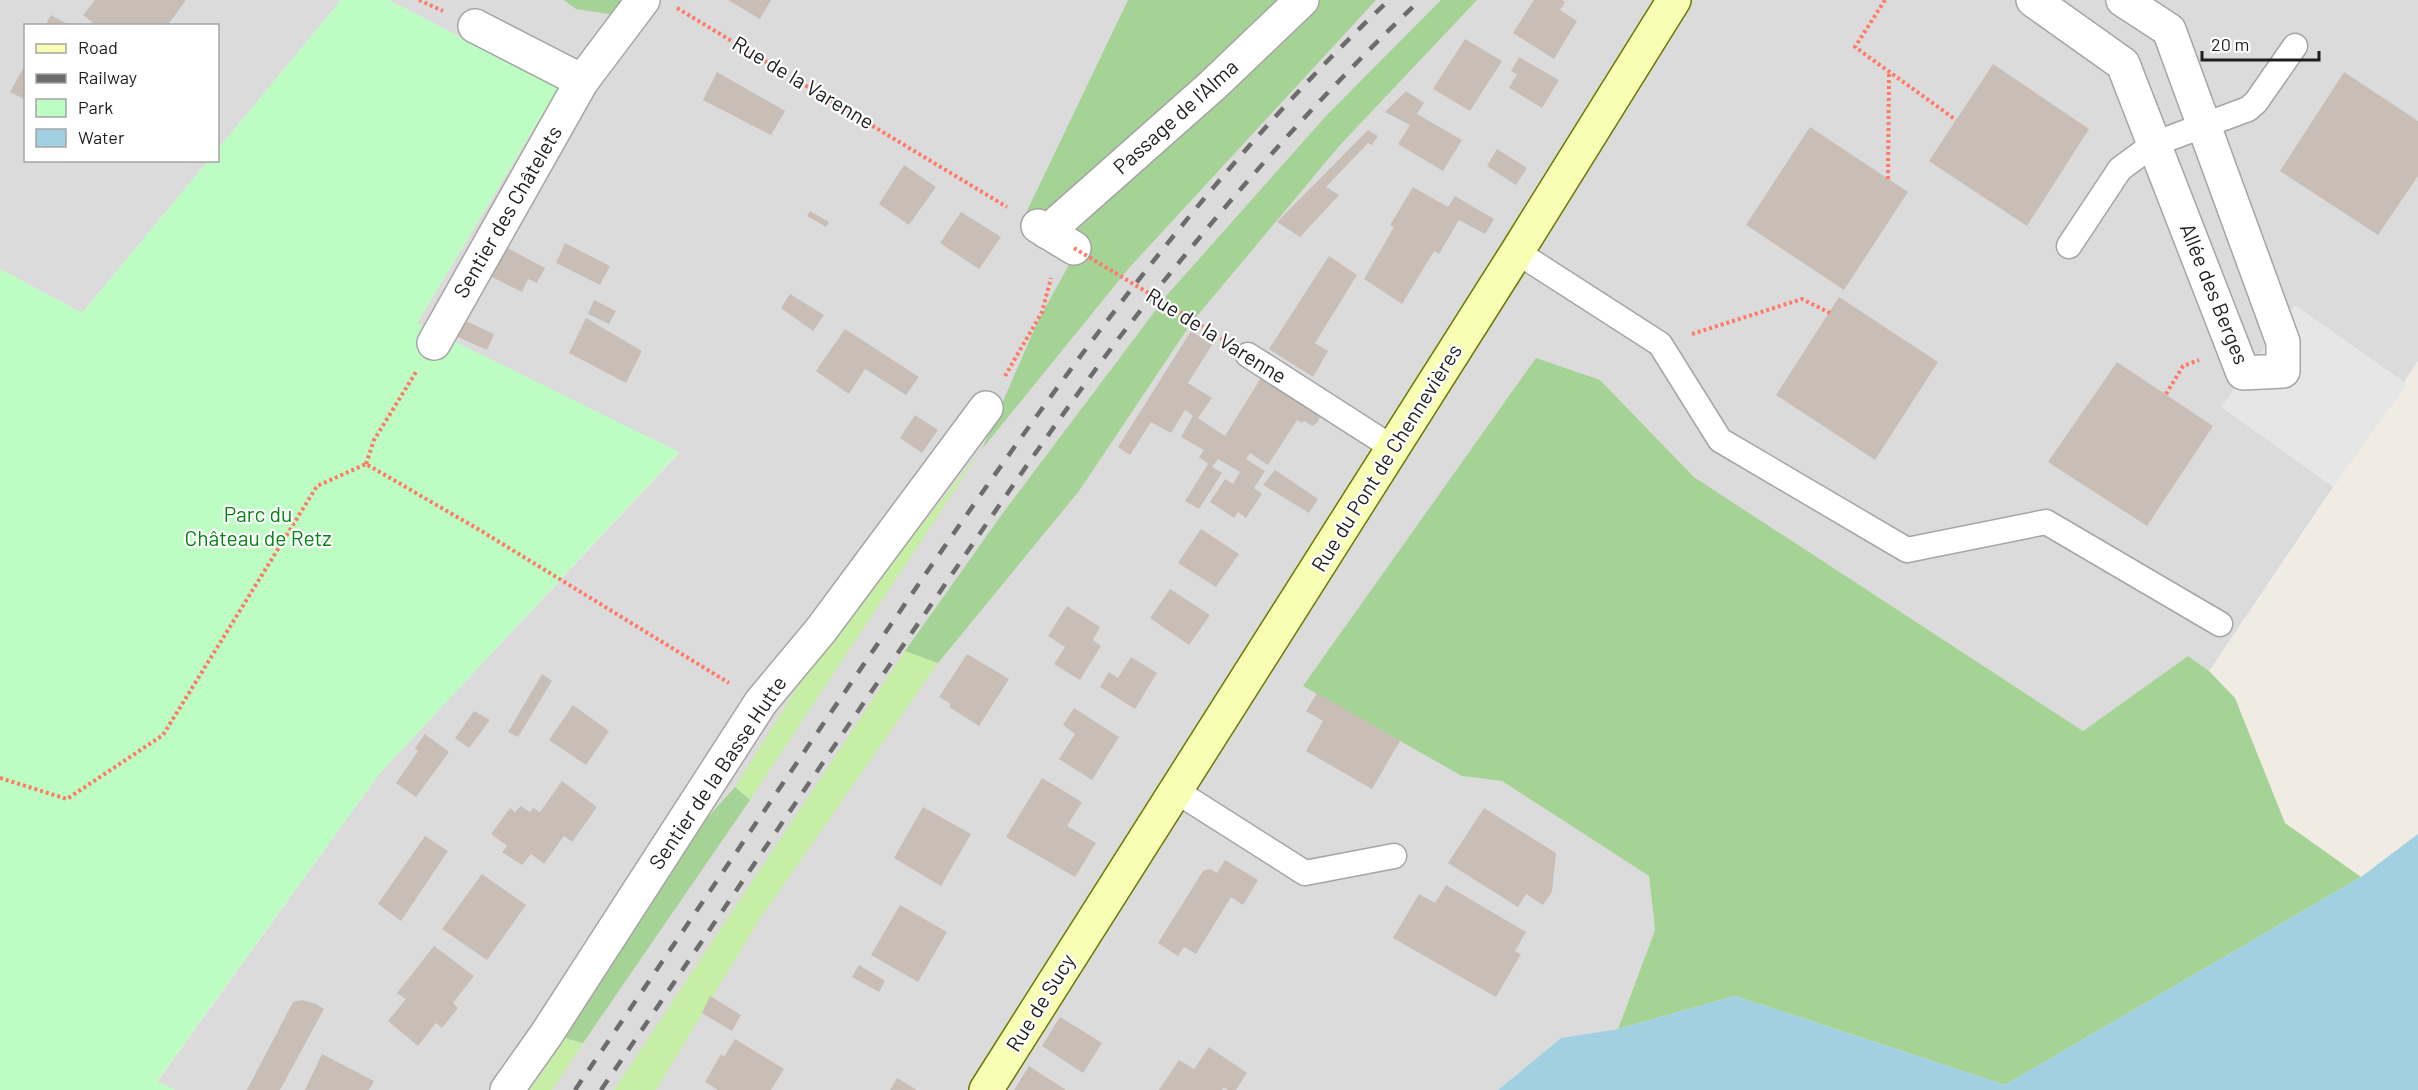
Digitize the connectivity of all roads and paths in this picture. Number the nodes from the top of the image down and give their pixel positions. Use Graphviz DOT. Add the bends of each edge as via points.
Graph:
graph roads {
  1 [pos="1302,0"];
  2 [pos="1674,0"];
  3 [pos="1885,0"];
  4 [pos="2033,0"];
  5 [pos="2123,0"];
  6 [pos="658,3"];
  7 [pos="475,26"];
  8 [pos="2295,46"];
  9 [pos="1888,72"];
  10 [pos="582,81"];
  11 [pos="1956,120"];
  12 [pos="2204,125"];
  13 [pos="2154,144"];
  14 [pos="1888,179"];
  15 [pos="1003,205"];
  16 [pos="1058,245"];
  17 [pos="2069,246"];
  18 [pos="1517,252"];
  19 [pos="1830,312"];
  20 [pos="434,343"];
  21 [pos="1660,344"];
  22 [pos="2233,348"];
  23 [pos="1248,355"];
  24 [pos="2166,394"];
  25 [pos="986,408"];
  26 [pos="1394,448"];
  27 [pos="366,464"];
  28 [pos="2220,624"];
  29 [pos="708,671"];
  30 [pos="0,778"];
  31 [pos="1176,791"];
  32 [pos="1394,856"];
  33 [pos="1097,915"];
  34 [pos="507,1090"];
  35 [pos="986,1090"];
  1 -- 16 [label="street, Passage de l'Alma" via="1213,85"];
  2 -- 18 [label="main road, Rue du Pont de Chennevières"];
  3 -- 9 [label="path" via="1855,47"];
  4 -- 13 [label="street, Allée des Berges" via="2123,64"];
  5 -- 12 [label="street, Allée des Berges" via="2169,30"];
  6 -- 10 [label="street, Sentier des Châtelets"];
  6 -- 15 [label="path, Rue de la Varenne"];
  7 -- 10 [label="street"];
  8 -- 12 [label="lane" via="2248,109"];
  9 -- 11 [label="path"];
  9 -- 14 [label="path"];
  10 -- 20 [label="street, Sentier des Châtelets"];
  12 -- 13 [label="lane"];
  12 -- 22 [label="street, Allée des Berges" via="2283,342 2283,371 2243,373"];
  13 -- 17 [label="lane" via="2120,169"];
  13 -- 22 [label="street, Allée des Berges"];
  16 -- 23 [label="path, Rue de la Varenne, bridge" via="1170,306"];
  16 -- 25 [label="path" via="1042,312"];
  18 -- 21 [label="lane"];
  18 -- 26 [label="main road, Rue du Pont de Chennevières"];
  19 -- 21 [label="path" via="1802,298"];
  20 -- 27 [label="path" via="374,440"];
  21 -- 28 [label="lane" via="1720,440 1907,550 2046,522"];
  22 -- 24 [label="path" via="2183,366"];
  23 -- 26 [label="lane, Rue de la Varenne"];
  25 -- 34 [label="street, Sentier de la Basse Hutte" via="821,630 761,702"];
  26 -- 31 [label="main road, Rue du Pont de Chennevières"];
  27 -- 29 [label="path"];
  27 -- 30 [label="path" via="317,486 163,735 67,799"];
  31 -- 32 [label="lane" via="1305,873"];
  31 -- 33 [label="main road, Rue du Pont de Chennevières"];
  33 -- 35 [label="main road, Rue de Sucy"];
}
